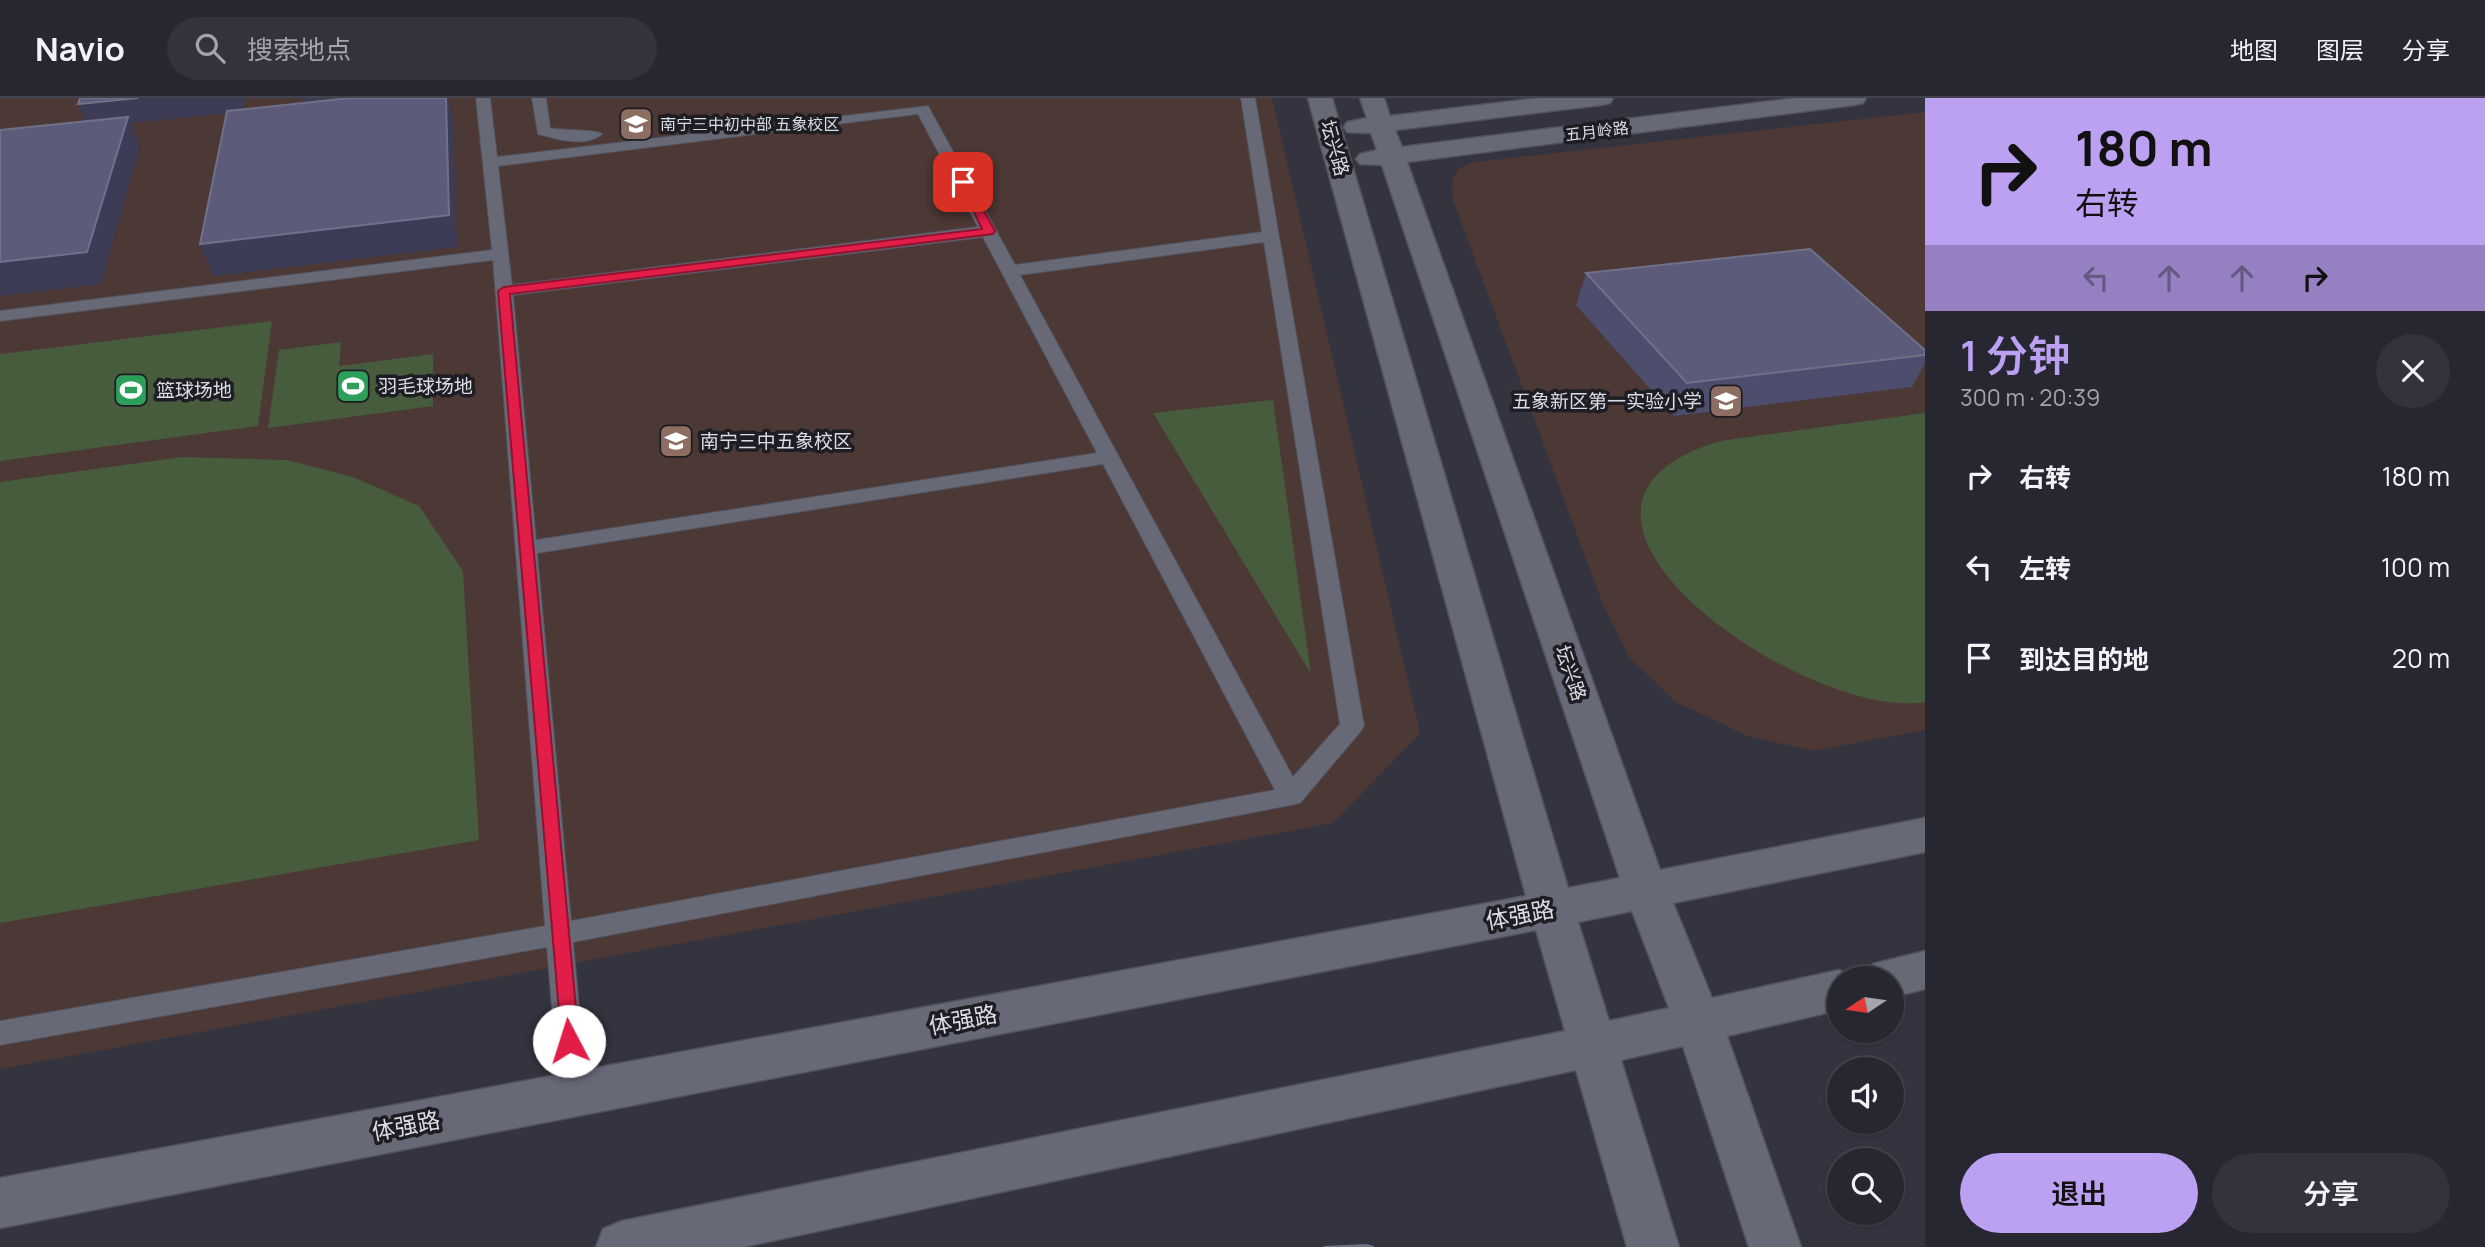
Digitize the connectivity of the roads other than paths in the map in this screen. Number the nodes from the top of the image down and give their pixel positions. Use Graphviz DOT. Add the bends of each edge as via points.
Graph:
graph roads {
  1 [pos="484,98"];
  2 [pos="539,98"];
  3 [pos="890,98"];
  4 [pos="1248,98"];
  5 [pos="1601,98"];
  6 [pos="1854,98"];
  7 [pos="1382,126"];
  8 [pos="1330,130"];
  9 [pos="491,162"];
  10 [pos="989,231"];
  11 [pos="1270,236"];
  12 [pos="501,254"];
  13 [pos="1010,271"];
  14 [pos="504,291"];
  15 [pos="0,316"];
  16 [pos="1107,457"];
  17 [pos="526,548"];
  18 [pos="1291,796"];
  19 [pos="1925,835"];
  20 [pos="1646,888"];
  21 [pos="1552,909"];
  22 [pos="560,934"];
  23 [pos="1925,970"];
  24 [pos="1904,975"];
  25 [pos="1827,992"];
  26 [pos="1698,1021"];
  27 [pos="0,1033"];
  28 [pos="1592,1046"];
  29 [pos="573,1094"];
  30 [pos="0,1203"];
  31 [pos="622,1247"];
  32 [pos="1653,1247"];
  33 [pos="1775,1247"];
  1 -- 9 [label="lane"];
  2 -- 3 [label="lane" via="543,131 570,137"];
  4 -- 11 [label="lane"];
  5 -- 7 [label="street, 五月岭路"];
  6 -- 7 [label="street, 五月岭路"];
  7 -- 8 [label="street, 五月岭路"];
  7 -- 8 [label="street, 五月岭路"];
  7 -- 20 [label="street, 坛兴路"];
  8 -- 21 [label="street, 坛兴路"];
  9 -- 10 [label="lane" via="923,109"];
  9 -- 12 [label="lane"];
  10 -- 13 [label="lane"];
  10 -- 14 [label="lane"];
  11 -- 13 [label="lane"];
  11 -- 18 [label="lane" via="1352,726"];
  12 -- 14 [label="lane"];
  12 -- 15 [label="lane"];
  13 -- 16 [label="lane"];
  14 -- 17 [label="lane"];
  16 -- 17 [label="lane"];
  16 -- 18 [label="lane"];
  17 -- 22 [label="lane"];
  18 -- 22 [label="lane"];
  19 -- 20 [label="street, 体强路"];
  20 -- 21 [label="street, 体强路"];
  20 -- 26 [label="street, 坛兴路"];
  21 -- 28 [label="street, 坛兴路"];
  21 -- 29 [label="street, 体强路"];
  22 -- 27 [label="lane"];
  22 -- 29 [label="lane"];
  23 -- 24 [label="street"];
  25 -- 26 [label="street"];
  26 -- 28 [label="street"];
  26 -- 33 [label="street, 坛兴路"];
  28 -- 31 [label="street"];
  28 -- 32 [label="street, 坛兴路"];
  29 -- 30 [label="street, 体强路"];
}
